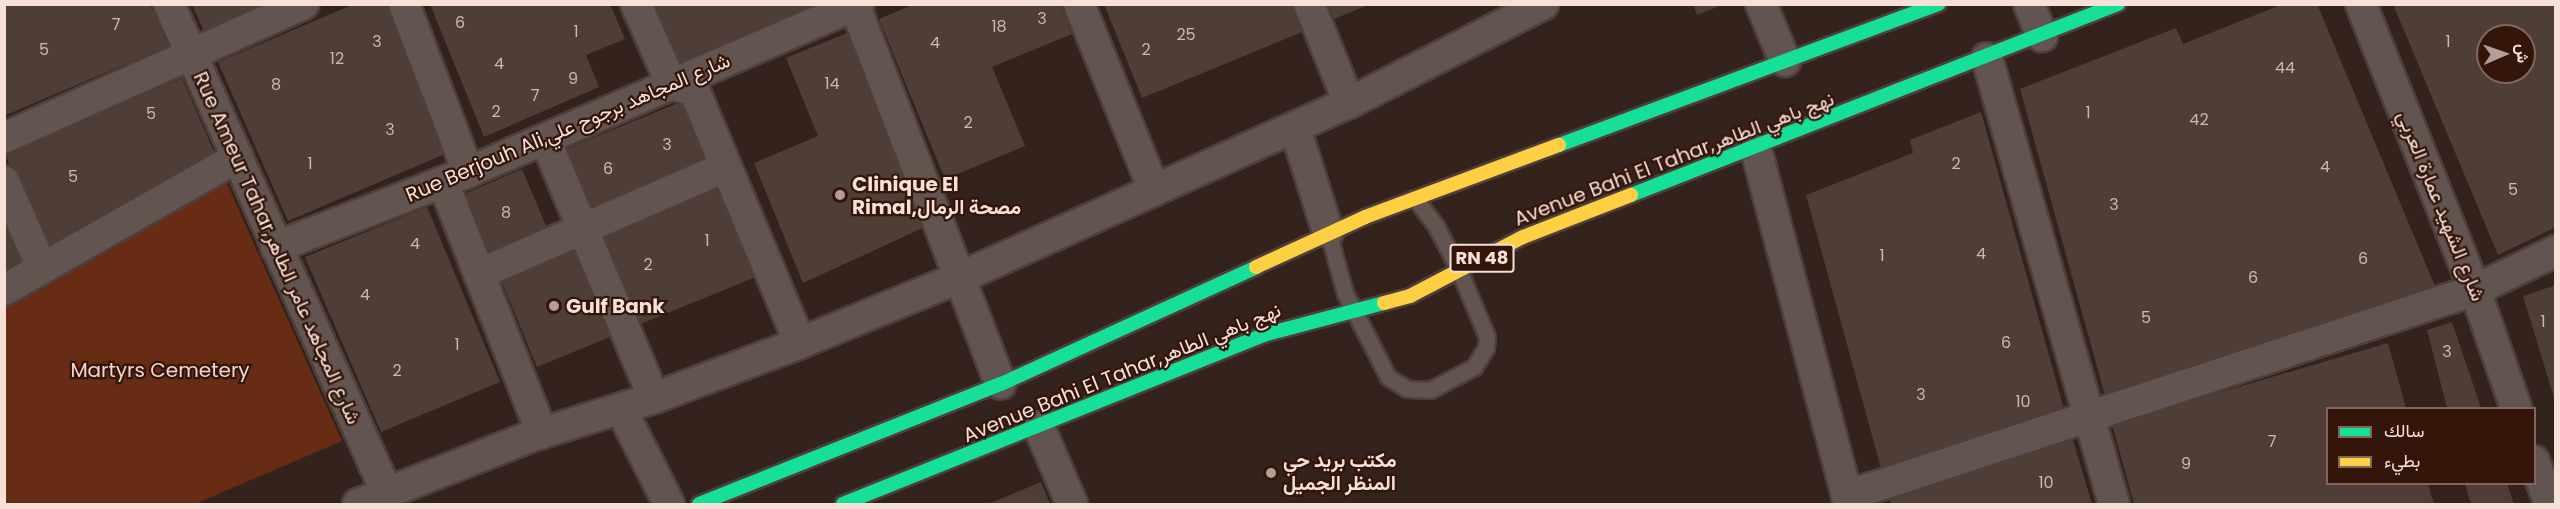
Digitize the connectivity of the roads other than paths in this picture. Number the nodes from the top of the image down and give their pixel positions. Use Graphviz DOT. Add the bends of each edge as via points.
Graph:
graph roads {
  1 [pos="169,4"];
  2 [pos="303,4"];
  3 [pos="404,4"];
  4 [pos="636,4"];
  5 [pos="1079,4"];
  6 [pos="1309,4"];
  7 [pos="1761,4"];
  8 [pos="1939,4"];
  9 [pos="2029,4"];
  10 [pos="2118,4"];
  11 [pos="2361,4"];
  12 [pos="856,5"];
  13 [pos="1540,5"];
  14 [pos="2042,37"];
  15 [pos="191,54"];
  16 [pos="1987,58"];
  17 [pos="1785,61"];
  18 [pos="672,85"];
  19 [pos="1350,103"];
  20 [pos="1295,129"];
  21 [pos="4,138"];
  22 [pos="546,139"];
  23 [pos="1756,149"];
  24 [pos="238,157"];
  25 [pos="725,167"];
  26 [pos="455,177"];
  27 [pos="4,181"];
  28 [pos="1154,190"];
  29 [pos="1415,198"];
  30 [pos="583,228"];
  31 [pos="1328,232"];
  32 [pos="276,247"];
  33 [pos="2556,251"];
  34 [pos="42,268"];
  35 [pos="1459,270"];
  36 [pos="479,273"];
  37 [pos="961,277"];
  38 [pos="4,290"];
  39 [pos="2475,290"];
  40 [pos="1354,313"];
  41 [pos="800,343"];
  42 [pos="1001,384"];
  43 [pos="654,398"];
  44 [pos="2516,407"];
  45 [pos="621,409"];
  46 [pos="2090,417"];
  47 [pos="1040,428"];
  48 [pos="542,433"];
  49 [pos="2536,464"];
  50 [pos="386,490"];
  51 [pos="896,495"];
  52 [pos="1848,500"];
  53 [pos="358,504"];
  54 [pos="669,504"];
  55 [pos="699,504"];
  56 [pos="843,504"];
  57 [pos="1072,504"];
  58 [pos="2114,504"];
  59 [pos="2550,504"];
  1 -- 15 [label="street, Rue Ameur Tahar,شارع المجاهد عامر الطاهر"];
  2 -- 15 [label="street"];
  3 -- 26 [label="street"];
  4 -- 18 [label="street"];
  5 -- 28 [label="street"];
  6 -- 19 [label="street"];
  7 -- 17 [label="street"];
  8 -- 17 [label="main road, Avenue Bahi El Tahar,نهج باهي الطاهر"];
  9 -- 14 [label="street"];
  10 -- 14 [label="main road, Avenue Bahi El Tahar,نهج باهي الطاهر / RN 48"];
  11 -- 39 [label="street, شارع الشهيد عمارة العربي"];
  12 -- 18 [label="street, Rue Berjouh Ali,شارع المجاهد برجوح علي"];
  12 -- 37 [label="street"];
  13 -- 19 [label="street"];
  14 -- 16 [label="main road, Avenue Bahi El Tahar,نهج باهي الطاهر / RN 48"];
  15 -- 21 [label="street"];
  15 -- 24 [label="street, Rue Ameur Tahar,شارع المجاهد عامر الطاهر"];
  16 -- 23 [label="main road, Avenue Bahi El Tahar,نهج باهي الطاهر / RN 48"];
  16 -- 46 [label="street"];
  17 -- 29 [label="main road, Avenue Bahi El Tahar,نهج باهي الطاهر"];
  18 -- 22 [label="street, Rue Berjouh Ali,شارع المجاهد برجوح علي"];
  18 -- 25 [label="street" via="694,90"];
  19 -- 20 [label="street"];
  20 -- 28 [label="street"];
  20 -- 31 [label="street"];
  22 -- 26 [label="street, Rue Berjouh Ali,شارع المجاهد برجوح علي"];
  22 -- 30 [label="street"];
  23 -- 35 [label="main road, Avenue Bahi El Tahar,نهج باهي الطاهر / RN 48" via="1523,237"];
  23 -- 52 [label="street"];
  24 -- 32 [label="street, Rue Ameur Tahar,شارع المجاهد عامر الطاهر"];
  24 -- 34 [label="street"];
  25 -- 30 [label="street"];
  25 -- 41 [label="street"];
  26 -- 32 [label="street, Rue Berjouh Ali,شارع المجاهد برجوح علي"];
  26 -- 36 [label="street"];
  27 -- 34 [label="street"];
  28 -- 37 [label="street"];
  29 -- 31 [label="main road, Avenue Bahi El Tahar,نهج باهي الطاهر"];
  29 -- 35 [label="lane" via="1436,226"];
  30 -- 36 [label="street"];
  30 -- 43 [label="street"];
  31 -- 40 [label="lane"];
  31 -- 42 [label="main road, Avenue Bahi El Tahar,نهج باهي الطاهر"];
  32 -- 50 [label="street, Rue Ameur Tahar,شارع المجاهد عامر الطاهر"];
  33 -- 39 [label="street"];
  34 -- 38 [label="street"];
  35 -- 40 [label="main road, Avenue Bahi El Tahar,نهج باهي الطاهر / RN 48" via="1410,296"];
  35 -- 40 [label="lane" via="1485,327 1486,348 1474,367 1430,390 1407,389 1389,376"];
  36 -- 48 [label="street"];
  37 -- 41 [label="street"];
  37 -- 42 [label="street"];
  39 -- 44 [label="street, شارع الشهيد عمارة العربي"];
  39 -- 46 [label="street"];
  40 -- 47 [label="main road, Avenue Bahi El Tahar,نهج باهي الطاهر / RN 48" via="1263,335"];
  41 -- 43 [label="street"];
  42 -- 55 [label="main road, Avenue Bahi El Tahar,نهج باهي الطاهر"];
  43 -- 45 [label="street"];
  45 -- 48 [label="street"];
  45 -- 54 [label="street"];
  46 -- 52 [label="street"];
  46 -- 58 [label="street"];
  47 -- 51 [label="main road, Avenue Bahi El Tahar,نهج باهي الطاهر / RN 48"];
  47 -- 57 [label="street"];
  48 -- 50 [label="street"];
  49 -- 59 [label="street"];
  50 -- 53 [label="street"];
  51 -- 56 [label="main road, Avenue Bahi El Tahar,نهج باهي الطاهر / RN 48"];
}
